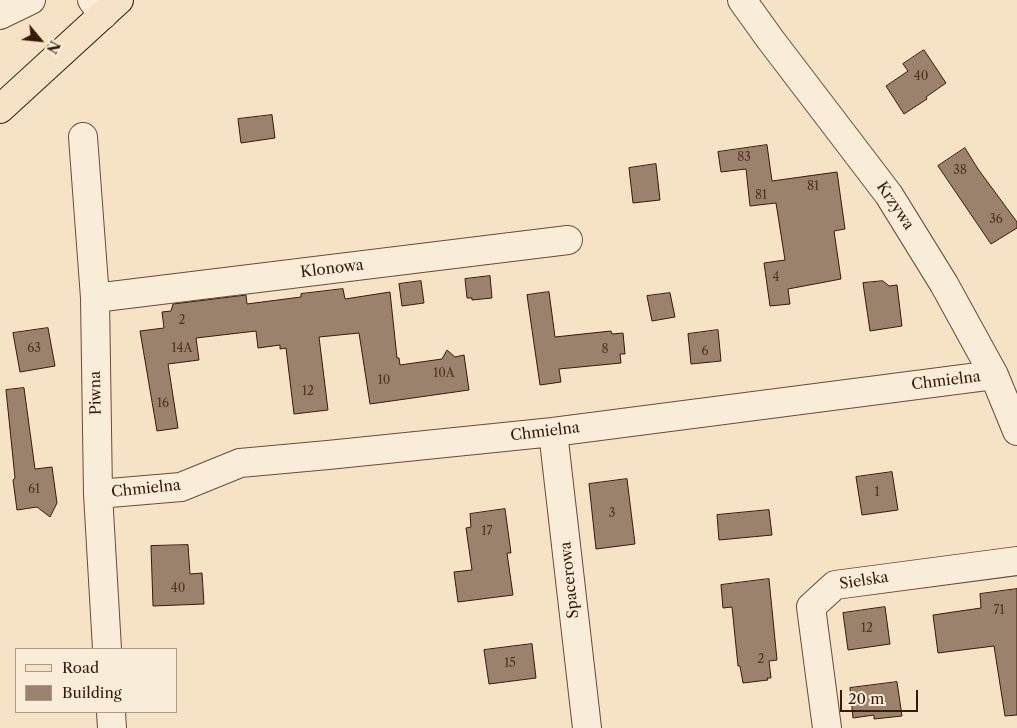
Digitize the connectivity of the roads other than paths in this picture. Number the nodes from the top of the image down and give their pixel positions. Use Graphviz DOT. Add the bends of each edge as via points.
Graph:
graph roads {
  1 [pos="31,0"];
  2 [pos="742,0"];
  3 [pos="105,5"];
  4 [pos="0,15"];
  5 [pos="0,109"];
  6 [pos="83,137"];
  7 [pos="568,240"];
  8 [pos="95,298"];
  9 [pos="994,375"];
  10 [pos="1017,430"];
  11 [pos="553,432"];
  12 [pos="98,494"];
  13 [pos="1017,561"];
  14 [pos="107,648"];
  15 [pos="111,713"];
  16 [pos="112,728"];
  17 [pos="587,728"];
  18 [pos="827,728"];
  1 -- 4 [label="street"];
  2 -- 9 [label="street, Krzywa" via="889,195 944,284"];
  3 -- 5 [label="main road"];
  6 -- 8 [label="street, Piwna"];
  7 -- 8 [label="street, Klonowa"];
  8 -- 12 [label="street, Piwna"];
  9 -- 10 [label="street, Krzywa"];
  9 -- 11 [label="street, Chmielna"];
  11 -- 12 [label="street, Chmielna" via="240,463 181,487"];
  11 -- 17 [label="street, Spacerowa"];
  12 -- 14 [label="street, Piwna"];
  13 -- 18 [label="street, Sielska" via="835,585 811,607"];
  15 -- 16 [label="street"];
}
